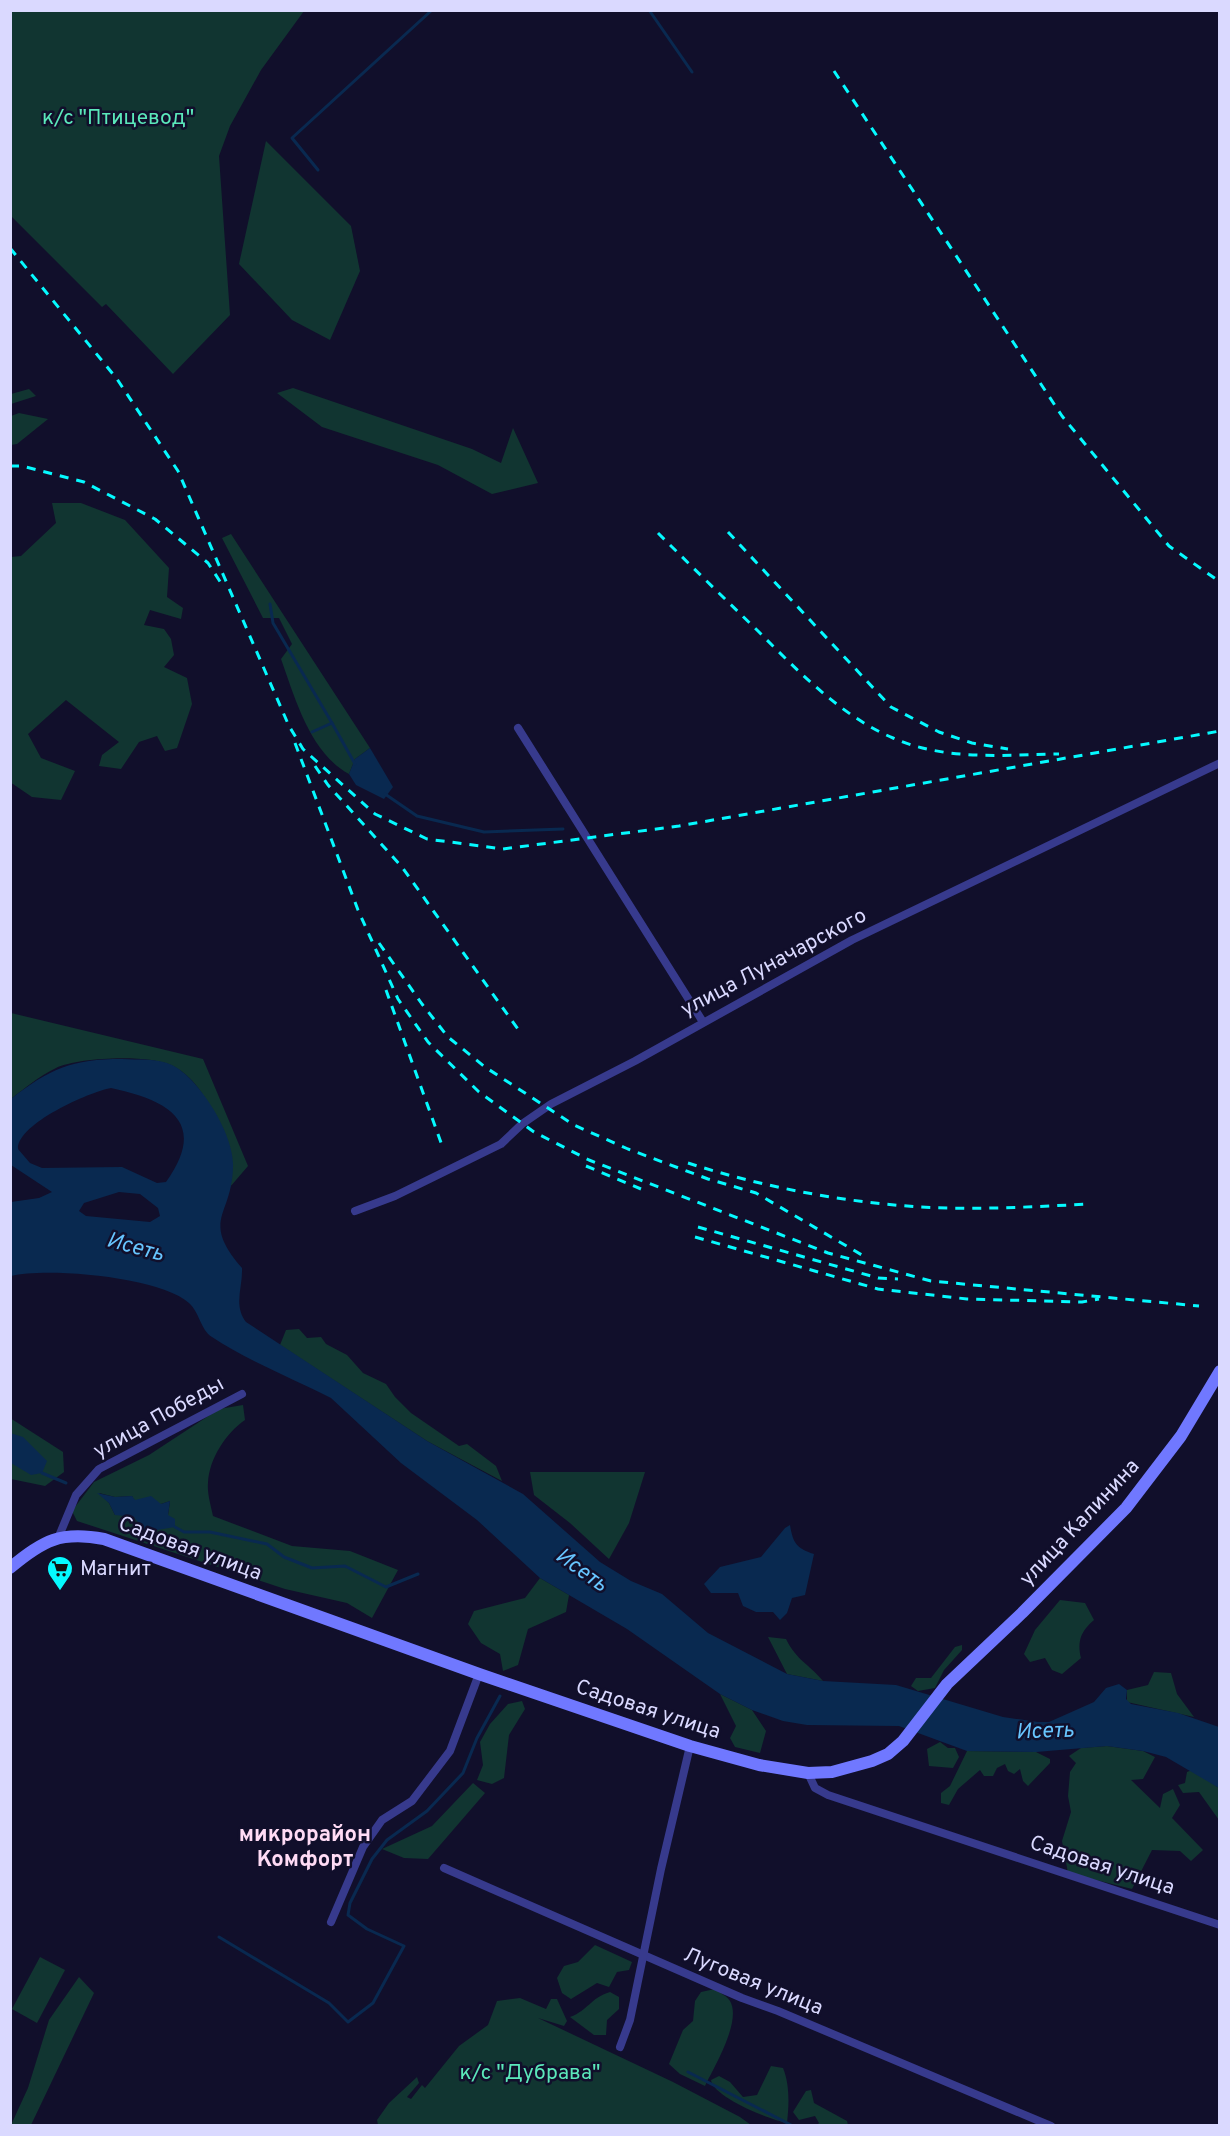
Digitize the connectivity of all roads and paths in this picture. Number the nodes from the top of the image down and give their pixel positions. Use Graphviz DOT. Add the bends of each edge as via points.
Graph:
graph roads {
  1 [pos="518,728"];
  2 [pos="1220,763"];
  3 [pos="703,1022"];
  4 [pos="355,1210"];
  5 [pos="1220,1371"];
  6 [pos="242,1394"];
  7 [pos="59,1536"];
  8 [pos="10,1568"];
  9 [pos="479,1674"];
  10 [pos="690,1746"];
  11 [pos="808,1773"];
  12 [pos="444,1868"];
  13 [pos="331,1922"];
  14 [pos="1220,1925"];
  15 [pos="642,1956"];
  16 [pos="620,2048"];
  17 [pos="1051,2126"];
  1 -- 3 [label="street"];
  2 -- 3 [label="street, улица Луначарского" via="871,931"];
  3 -- 4 [label="street, улица Луначарского" via="551,1104 501,1144 395,1196"];
  5 -- 11 [label="main road, улица Калинина" via="1181,1436 1126,1508 947,1683 903,1741 872,1761 832,1772"];
  6 -- 7 [label="street, улица Победы" via="99,1469 76,1495"];
  7 -- 8 [label="main road" via="33,1548"];
  7 -- 9 [label="main road, Садовая улица" via="81,1534 104,1539"];
  9 -- 10 [label="main road, Садовая улица"];
  9 -- 13 [label="street" via="450,1751 412,1801 382,1820 363,1847"];
  10 -- 11 [label="main road, Садовая улица"];
  10 -- 15 [label="street"];
  11 -- 14 [label="street, Садовая улица" via="815,1788 828,1795"];
  12 -- 15 [label="street, Луговая улица"];
  15 -- 16 [label="street" via="630,2020"];
  15 -- 17 [label="street, Луговая улица"];
}
